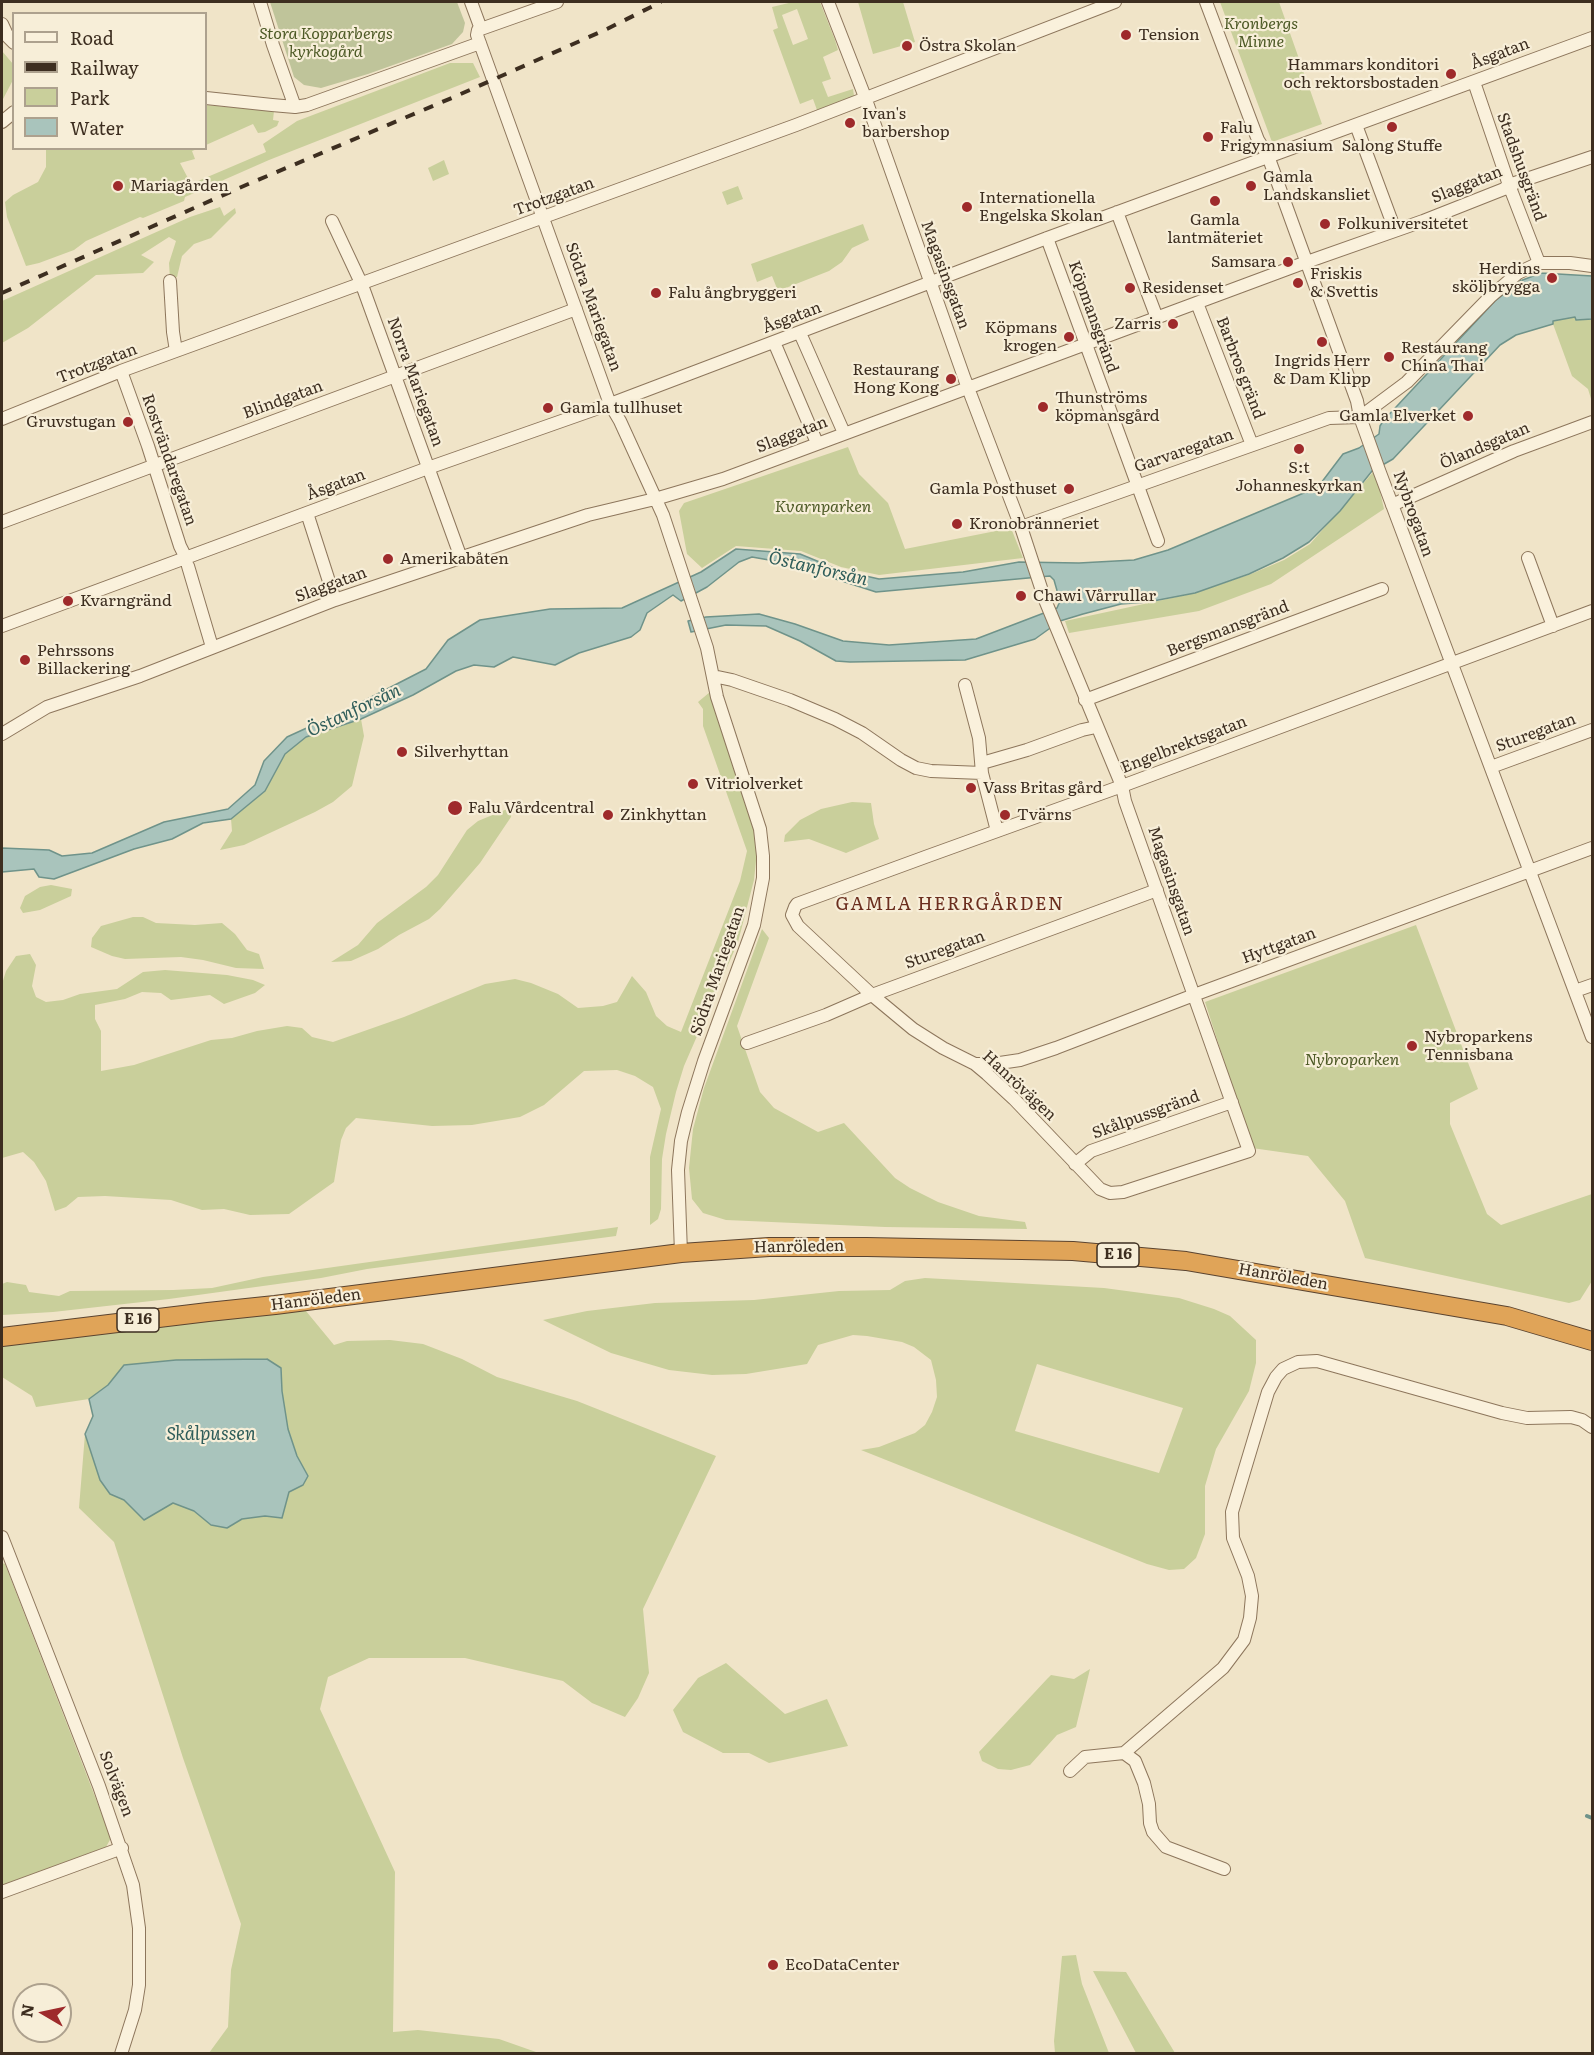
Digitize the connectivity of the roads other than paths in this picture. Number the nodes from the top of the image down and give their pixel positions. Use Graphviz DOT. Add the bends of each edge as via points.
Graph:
graph roads {
  1 [pos="260,2"];
  2 [pos="471,2"];
  3 [pos="557,2"];
  4 [pos="828,2"];
  5 [pos="1115,2"];
  6 [pos="1206,2"];
  7 [pos="2,24"];
  8 [pos="481,29"];
  9 [pos="1593,38"];
  10 [pos="12,41"];
  11 [pos="480,43"];
  12 [pos="1474,82"];
  13 [pos="865,97"];
  14 [pos="207,98"];
  15 [pos="295,107"];
  16 [pos="1356,125"];
  17 [pos="1268,156"];
  18 [pos="1593,157"];
  19 [pos="1509,185"];
  20 [pos="1117,212"];
  21 [pos="544,218"];
  22 [pos="332,221"];
  23 [pos="1395,230"];
  24 [pos="1047,238"];
  25 [pos="1306,262"];
  26 [pos="1539,263"];
  27 [pos="1593,266"];
  28 [pos="170,281"];
  29 [pos="930,282"];
  30 [pos="362,285"];
  31 [pos="1197,303"];
  32 [pos="576,309"];
  33 [pos="1157,318"];
  34 [pos="800,333"];
  35 [pos="774,342"];
  36 [pos="1085,344"];
  37 [pos="176,351"];
  38 [pos="121,372"];
  39 [pos="395,376"];
  40 [pos="968,388"];
  41 [pos="610,404"];
  42 [pos="1360,417"];
  43 [pos="2,419"];
  44 [pos="1593,422"];
  45 [pos="841,434"];
  46 [pos="818,443"];
  47 [pos="1252,445"];
  48 [pos="154,465"];
  49 [pos="428,468"];
  50 [pos="1137,485"];
  51 [pos="655,499"];
  52 [pos="1392,505"];
  53 [pos="307,513"];
  54 [pos="2,522"];
  55 [pos="1021,527"];
  56 [pos="1158,542"];
  57 [pos="460,558"];
  58 [pos="1528,558"];
  59 [pos="187,562"];
  60 [pos="1382,589"];
  61 [pos="335,600"];
  62 [pos="1593,611"];
  63 [pos="2,626"];
  64 [pos="1553,626"];
  65 [pos="212,647"];
  66 [pos="1452,663"];
  67 [pos="713,676"];
  68 [pos="965,685"];
  69 [pos="1086,700"];
  70 [pos="1096,727"];
  71 [pos="1593,730"];
  72 [pos="2,734"];
  73 [pos="1491,767"];
  74 [pos="982,768"];
  75 [pos="1122,786"];
  76 [pos="997,831"];
  77 [pos="1593,848"];
  78 [pos="1530,871"];
  79 [pos="1156,890"];
  80 [pos="792,915"];
  81 [pos="1593,985"];
  82 [pos="1575,991"];
  83 [pos="872,994"];
  84 [pos="1194,995"];
  85 [pos="1593,1037"];
  86 [pos="747,1043"];
  87 [pos="975,1064"];
  88 [pos="1232,1102"];
  89 [pos="1249,1151"];
  90 [pos="1075,1164"];
  91 [pos="681,1253"];
  92 [pos="2,1337"];
  93 [pos="1593,1341"];
  94 [pos="1593,1427"];
  95 [pos="3,1543"];
  96 [pos="1124,1753"];
  97 [pos="1071,1771"];
  98 [pos="122,1848"];
  99 [pos="1224,1869"];
  100 [pos="2,1891"];
  101 [pos="121,2054"];
  1 -- 15 [label="street"];
  2 -- 8 [label="street"];
  3 -- 8 [label="street"];
  4 -- 13 [label="street, Magasinsgatan"];
  5 -- 13 [label="street, Trotzgatan"];
  6 -- 17 [label="street, Nybrogatan" via="1258,140"];
  7 -- 10 [label="street"];
  8 -- 11 [label="street" via="477,35"];
  9 -- 12 [label="street, Åsgatan"];
  11 -- 15 [label="street"];
  11 -- 21 [label="street, Södra Mariegatan"];
  12 -- 16 [label="street, Åsgatan"];
  12 -- 19 [label="street, Stadshusgränd"];
  13 -- 21 [label="street, Trotzgatan"];
  13 -- 29 [label="street, Magasinsgatan"];
  14 -- 15 [label="street"];
  16 -- 17 [label="street, Åsgatan"];
  16 -- 23 [label="street"];
  17 -- 20 [label="street, Åsgatan"];
  17 -- 25 [label="street, Nybrogatan"];
  18 -- 19 [label="street, Slaggatan"];
  19 -- 23 [label="street, Slaggatan"];
  19 -- 26 [label="street, Stadshusgränd"];
  20 -- 24 [label="street, Åsgatan"];
  20 -- 33 [label="street"];
  20 -- 33 [label="street"];
  21 -- 30 [label="street, Trotzgatan"];
  21 -- 32 [label="street, Södra Mariegatan"];
  22 -- 30 [label="street, Norra Mariegatan"];
  23 -- 25 [label="street, Slaggatan"];
  24 -- 29 [label="street, Åsgatan"];
  24 -- 36 [label="street, Köpmansgränd"];
  25 -- 31 [label="street, Slaggatan"];
  25 -- 42 [label="street, Nybrogatan"];
  26 -- 27 [label="street"];
  26 -- 42 [label="street" via="1510,279 1407,382"];
  28 -- 37 [label="street"];
  29 -- 34 [label="street, Åsgatan"];
  29 -- 40 [label="street, Magasinsgatan"];
  30 -- 37 [label="street, Trotzgatan"];
  30 -- 39 [label="street, Norra Mariegatan"];
  31 -- 33 [label="street, Slaggatan"];
  31 -- 47 [label="street, Barbros gränd"];
  32 -- 39 [label="street, Blindgatan"];
  32 -- 41 [label="street, Södra Mariegatan"];
  33 -- 36 [label="street, Slaggatan"];
  34 -- 35 [label="street, Åsgatan"];
  34 -- 45 [label="street"];
  35 -- 41 [label="street, Åsgatan"];
  35 -- 46 [label="street"];
  36 -- 40 [label="street, Slaggatan"];
  36 -- 50 [label="street, Köpmansgränd"];
  37 -- 38 [label="street, Trotzgatan"];
  38 -- 43 [label="street, Trotzgatan"];
  38 -- 48 [label="street, Rostvändaregatan"];
  39 -- 48 [label="street, Blindgatan"];
  39 -- 49 [label="street, Norra Mariegatan"];
  40 -- 45 [label="street, Slaggatan"];
  40 -- 55 [label="street, Magasinsgatan"];
  41 -- 49 [label="street, Åsgatan"];
  41 -- 51 [label="street, Södra Mariegatan"];
  42 -- 47 [label="street, Garvaregatan" via="1329,418"];
  42 -- 52 [label="street, Nybrogatan"];
  44 -- 52 [label="street, Ölandsgatan" via="1514,451"];
  45 -- 46 [label="street, Slaggatan"];
  46 -- 51 [label="street, Slaggatan" via="723,479"];
  47 -- 50 [label="street, Garvaregatan"];
  48 -- 54 [label="street, Blindgatan"];
  48 -- 59 [label="street, Rostvändaregatan"];
  49 -- 53 [label="street, Åsgatan"];
  49 -- 57 [label="street, Norra Mariegatan"];
  50 -- 55 [label="street, Garvaregatan"];
  50 -- 56 [label="street, Köpmansgränd"];
  51 -- 57 [label="street, Slaggatan" via="588,515"];
  51 -- 67 [label="street, Södra Mariegatan"];
  52 -- 66 [label="street, Nybrogatan"];
  53 -- 59 [label="street, Åsgatan"];
  53 -- 61 [label="street"];
  55 -- 69 [label="street, Magasinsgatan" via="1048,608"];
  57 -- 61 [label="street, Slaggatan"];
  58 -- 64 [label="street"];
  59 -- 63 [label="street, Åsgatan"];
  59 -- 65 [label="street, Rostvändaregatan"];
  60 -- 69 [label="street, Bergsmansgränd"];
  61 -- 65 [label="street, Slaggatan"];
  62 -- 64 [label="street, Engelbrektsgatan"];
  64 -- 66 [label="street, Engelbrektsgatan"];
  65 -- 72 [label="street, Slaggatan" via="48,707"];
  66 -- 73 [label="street, Nybrogatan"];
  66 -- 75 [label="street, Engelbrektsgatan"];
  67 -- 74 [label="street" via="824,714 916,768"];
  67 -- 91 [label="street, Södra Mariegatan" via="760,829 763,878 754,925 704,1061 681,1141"];
  68 -- 74 [label="street" via="979,738"];
  69 -- 70 [label="street, Magasinsgatan"];
  70 -- 74 [label="street"];
  70 -- 75 [label="street, Magasinsgatan"];
  71 -- 73 [label="street, Sturegatan"];
  73 -- 78 [label="street, Nybrogatan"];
  74 -- 76 [label="street"];
  75 -- 76 [label="street, Engelbrektsgatan"];
  75 -- 79 [label="street, Magasinsgatan"];
  76 -- 80 [label="street, Engelbrektsgatan" via="797,904"];
  77 -- 78 [label="street, Hyttgatan"];
  78 -- 82 [label="street, Nybrogatan"];
  78 -- 84 [label="street, Hyttgatan"];
  79 -- 83 [label="street, Sturegatan"];
  79 -- 84 [label="street, Magasinsgatan"];
  80 -- 83 [label="street, Hanrövägen" via="798,926"];
  81 -- 82 [label="street"];
  82 -- 85 [label="street, Nybrogatan"];
  83 -- 86 [label="street, Sturegatan"];
  83 -- 87 [label="street, Hanrövägen" via="926,1038"];
  84 -- 87 [label="street, Hyttgatan" via="1020,1060"];
  84 -- 88 [label="street, Magasinsgatan"];
  87 -- 90 [label="street, Hanrövägen"];
  88 -- 89 [label="street, Magasinsgatan"];
  88 -- 90 [label="street, Skålpussgränd" via="1091,1152"];
  89 -- 90 [label="street, Hanrövägen" via="1116,1193 1100,1189"];
  91 -- 92 [label="highway, Hanröleden / E 16"];
  91 -- 93 [label="highway, Hanröleden / E 16" via="769,1247 1006,1248 1186,1261 1507,1316"];
  94 -- 96 [label="street" via="1571,1417 1527,1418 1502,1413 1317,1361 1298,1362 1283,1369 1268,1392 1232,1512 1233,1538 1252,1596 1244,1640 1223,1668"];
  95 -- 98 [label="street, Solvägen"];
  96 -- 97 [label="street" via="1085,1758"];
  96 -- 99 [label="street" via="1135,1761 1144,1783 1153,1832 1166,1847"];
  98 -- 100 [label="street"];
  98 -- 101 [label="street, Solvägen" via="138,1913 140,1958 137,2000"];
}
